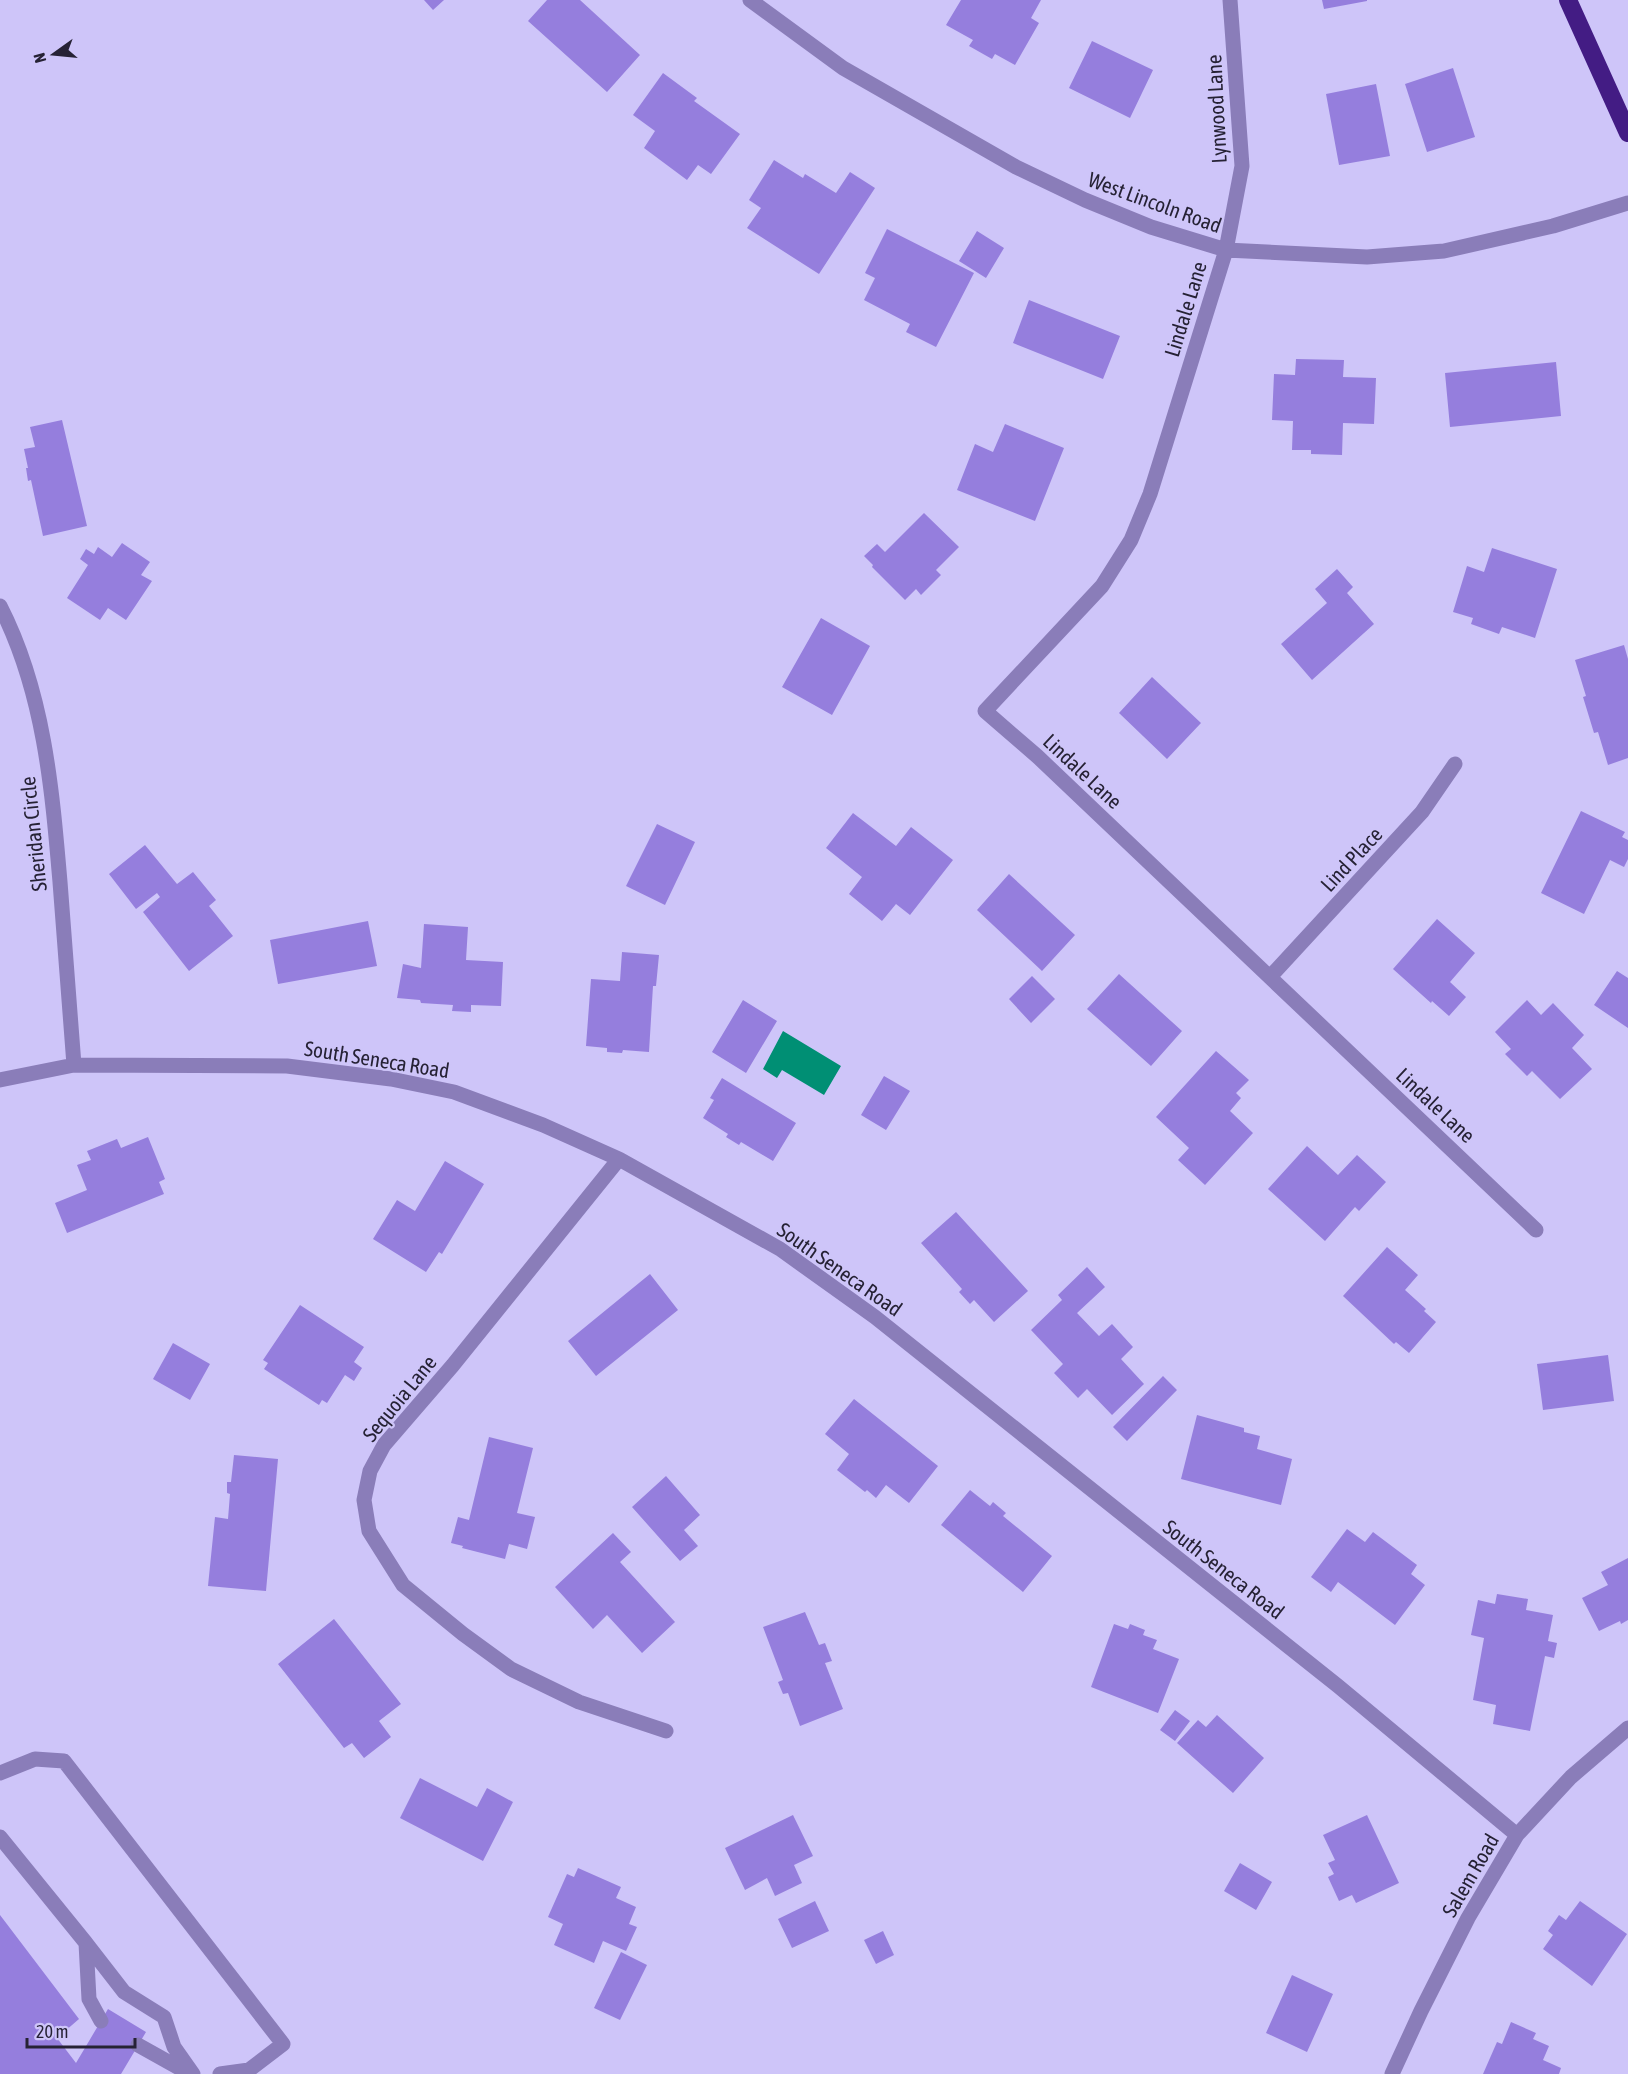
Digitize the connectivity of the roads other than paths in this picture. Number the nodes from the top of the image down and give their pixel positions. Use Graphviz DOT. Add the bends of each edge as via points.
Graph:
graph roads {
  1 [pos="750,0"];
  2 [pos="1230,0"];
  3 [pos="1568,0"];
  4 [pos="1628,134"];
  5 [pos="1628,203"];
  6 [pos="1226,250"];
  7 [pos="0,606"];
  8 [pos="1455,764"];
  9 [pos="1270,977"];
  10 [pos="74,1065"];
  11 [pos="0,1080"];
  12 [pos="619,1159"];
  13 [pos="1536,1230"];
  14 [pos="1628,1728"];
  15 [pos="666,1731"];
  16 [pos="0,1773"];
  17 [pos="1517,1835"];
  18 [pos="0,1837"];
  19 [pos="86,1943"];
  20 [pos="101,2021"];
  21 [pos="138,2045"];
  22 [pos="191,2074"];
  23 [pos="220,2074"];
  24 [pos="1392,2074"];
  1 -- 6 [label="street, West Lincoln Road" via="843,68 1016,167 1085,200"];
  2 -- 6 [label="street, Lynwood Lane" via="1242,166"];
  3 -- 4 [label="highway"];
  5 -- 6 [label="street, West Lincoln Road" via="1553,226 1444,250 1367,257"];
  6 -- 9 [label="street, Lindale Lane" via="1150,494 1131,540 1102,586 985,711"];
  7 -- 10 [label="street, Sheridan Circle" via="37,705 52,790"];
  8 -- 9 [label="street, Lind Place" via="1422,812"];
  9 -- 13 [label="street, Lindale Lane"];
  10 -- 11 [label="street, South Seneca Road"];
  10 -- 12 [label="street, South Seneca Road" via="286,1066 391,1079 454,1092"];
  12 -- 15 [label="street, Sequoia Lane" via="384,1445 370,1471 364,1500 369,1531 403,1585 463,1634 511,1669 579,1702"];
  12 -- 17 [label="street, South Seneca Road" via="780,1249 875,1317 1338,1686"];
  14 -- 17 [label="street, Salem Road" via="1571,1778"];
  16 -- 23 [label="street" via="34,1759 64,1761 283,2044 249,2070"];
  17 -- 24 [label="street, Salem Road" via="1468,1918"];
  18 -- 19 [label="street"];
  19 -- 20 [label="street" via="89,1999"];
  19 -- 22 [label="street" via="123,1992 164,2018 174,2047"];
  21 -- 22 [label="street"];
}
